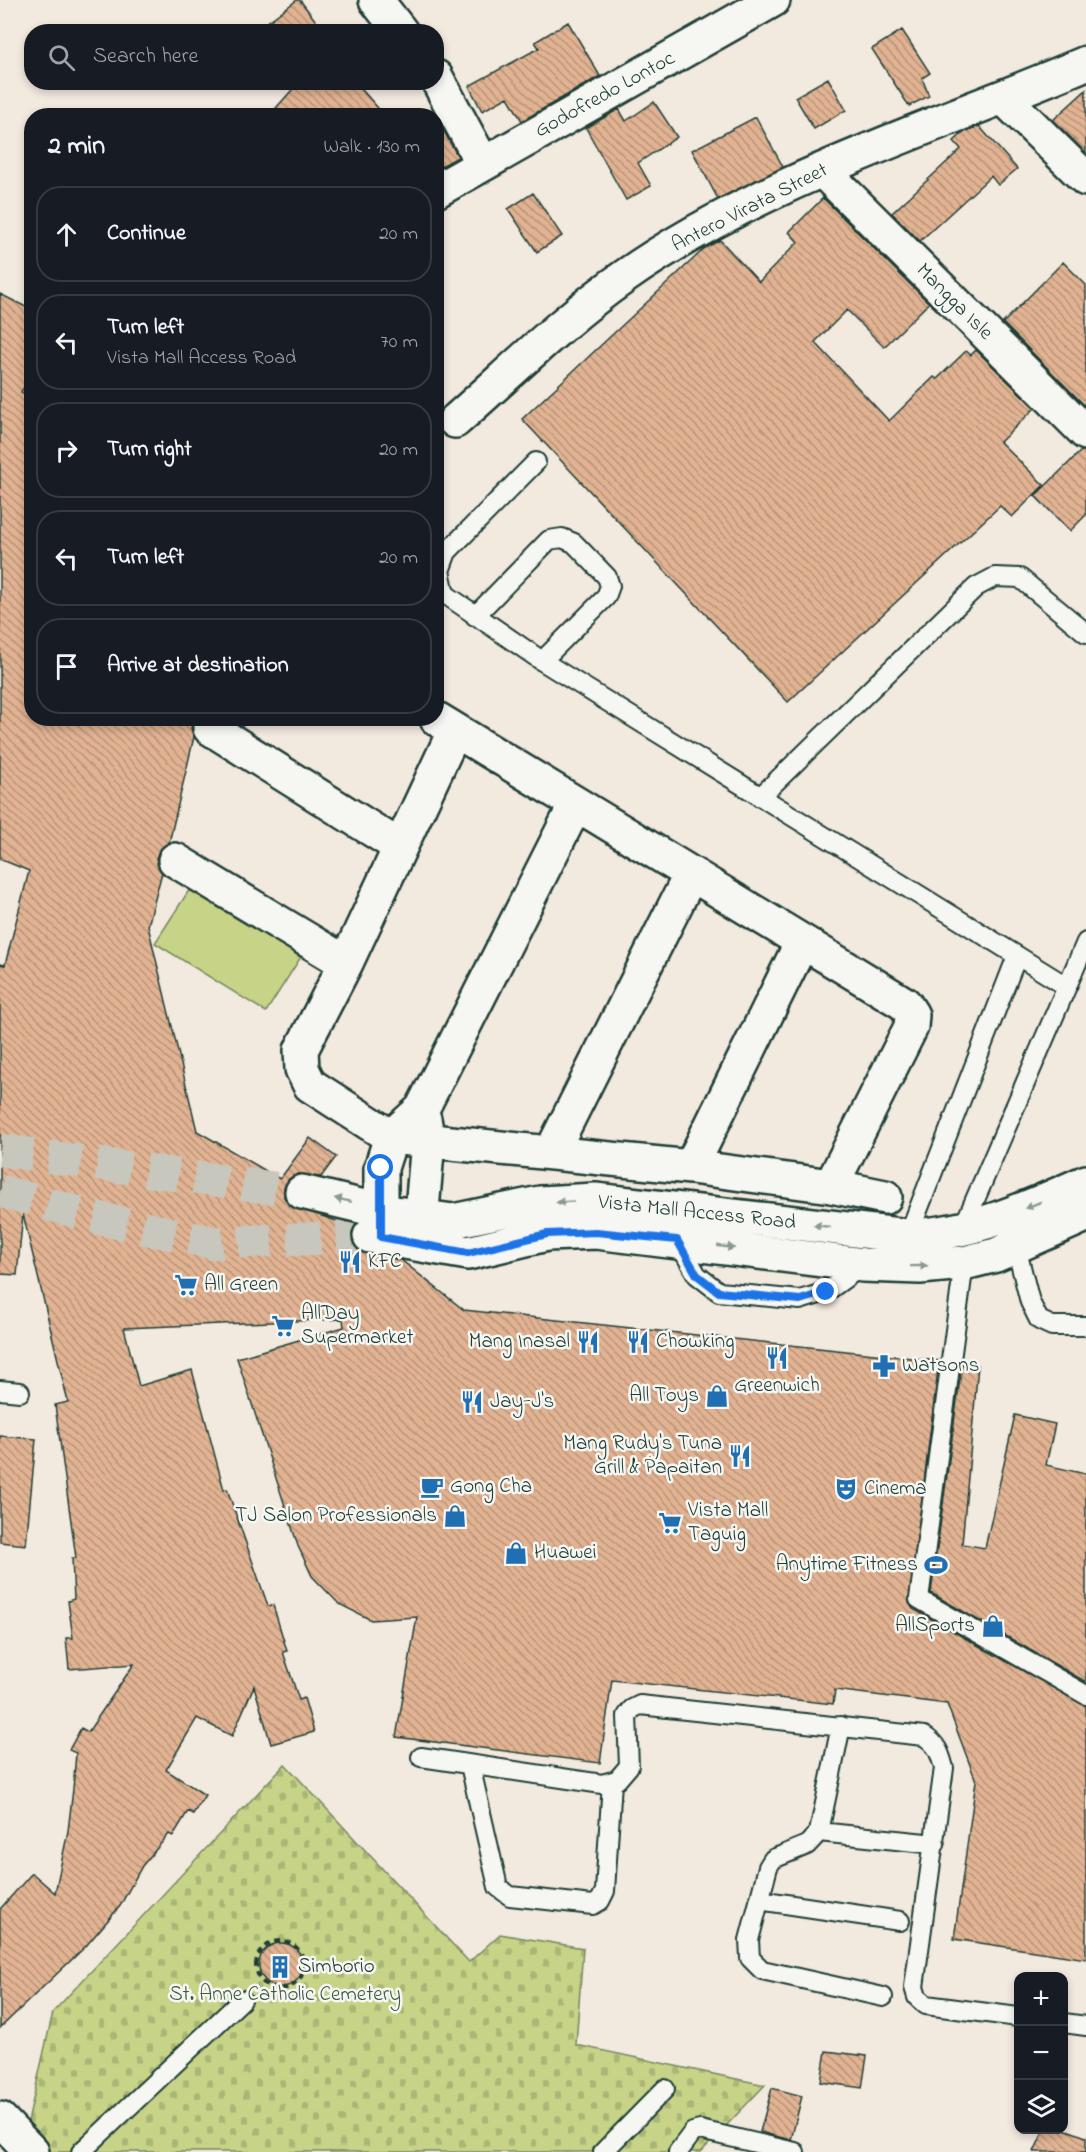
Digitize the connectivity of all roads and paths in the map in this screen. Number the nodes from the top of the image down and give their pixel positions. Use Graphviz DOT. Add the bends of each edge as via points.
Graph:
graph roads {
  1 [pos="376,0"];
  2 [pos="773,0"];
  3 [pos="395,24"];
  4 [pos="1086,63"];
  5 [pos="443,90"];
  6 [pos="1004,98"];
  7 [pos="483,164"];
  8 [pos="822,170"];
  9 [pos="1086,179"];
  10 [pos="444,186"];
  11 [pos="455,421"];
  12 [pos="1086,433"];
  13 [pos="536,462"];
  14 [pos="444,560"];
  15 [pos="444,589"];
  16 [pos="475,616"];
  17 [pos="1086,633"];
  18 [pos="542,661"];
  19 [pos="445,724"];
  20 [pos="210,728"];
  21 [pos="760,797"];
  22 [pos="576,804"];
  23 [pos="400,847"];
  24 [pos="175,860"];
  25 [pos="691,874"];
  26 [pos="802,942"];
  27 [pos="1086,942"];
  28 [pos="1017,956"];
  29 [pos="346,963"];
  30 [pos="1066,986"];
  31 [pos="422,1109"];
  32 [pos="391,1137"];
  33 [pos="428,1141"];
  34 [pos="550,1153"];
  35 [pos="692,1167"];
  36 [pos="1086,1182"];
  37 [pos="831,1186"];
  38 [pos="302,1192"];
  39 [pos="885,1197"];
  40 [pos="1086,1215"];
  41 [pos="678,1226"];
  42 [pos="377,1228"];
  43 [pos="962,1230"];
  44 [pos="420,1231"];
  45 [pos="864,1231"];
  46 [pos="908,1236"];
  47 [pos="1016,1247"];
  48 [pos="964,1263"];
  49 [pos="863,1265"];
  50 [pos="1086,1326"];
  51 [pos="0,1390"];
  52 [pos="20,1392"];
  53 [pos="1086,1695"];
  54 [pos="841,1726"];
  55 [pos="421,1757"];
  56 [pos="470,1766"];
  57 [pos="612,1782"];
  58 [pos="819,1832"];
  59 [pos="935,1844"];
  60 [pos="759,1900"];
  61 [pos="900,1921"];
  62 [pos="263,1980"];
  63 [pos="883,1997"];
  64 [pos="242,2000"];
  65 [pos="1014,2016"];
  66 [pos="1068,2023"];
  67 [pos="1086,2025"];
  68 [pos="666,2089"];
  69 [pos="0,2119"];
  70 [pos="32,2152"];
  71 [pos="81,2152"];
  72 [pos="603,2152"];
  73 [pos="678,2152"];
  74 [pos="795,2152"];
  1 -- 3 [label="street"];
  2 -- 7 [label="street, Godofredo Lontoc"];
  4 -- 6 [label="street, Antero Virata Street"];
  5 -- 7 [label="street"];
  6 -- 8 [label="street, Antero Virata Street"];
  6 -- 9 [label="street"];
  7 -- 10 [label="street, Godofredo Lontoc"];
  8 -- 11 [label="street, Antero Virata Street" via="708,226 623,277"];
  8 -- 12 [label="street, Mangga Isle"];
  13 -- 14 [label="lane" via="447,552"];
  15 -- 16 [label="lane"];
  16 -- 18 [label="lane"];
  16 -- 18 [label="lane" via="549,540 562,538 574,543 607,577 610,586 606,597"];
  17 -- 21 [label="lane" via="1020,578 995,577 976,587"];
  18 -- 21 [label="lane"];
  19 -- 22 [label="street"];
  19 -- 23 [label="street"];
  20 -- 23 [label="street"];
  21 -- 28 [label="lane"];
  22 -- 25 [label="street"];
  22 -- 31 [label="street"];
  23 -- 29 [label="street"];
  24 -- 29 [label="street"];
  25 -- 26 [label="street"];
  25 -- 34 [label="street"];
  26 -- 35 [label="street"];
  26 -- 37 [label="street" via="904,1004 912,1015 911,1027"];
  27 -- 30 [label="lane"];
  28 -- 30 [label="lane"];
  28 -- 46 [label="lane"];
  29 -- 32 [label="street" via="301,1050 302,1069 310,1085"];
  30 -- 43 [label="lane"];
  31 -- 32 [label="street"];
  31 -- 33 [label="street"];
  32 -- 33 [label="street"];
  32 -- 42 [label="street" via="381,1168"];
  33 -- 34 [label="street"];
  33 -- 44 [label="street"];
  34 -- 35 [label="street"];
  35 -- 37 [label="street"];
  36 -- 43 [label="street, Vista Mall Access Road, one-way"];
  37 -- 39 [label="street"];
  42 -- 38 [label="street, Vista Mall Access Road, one-way"];
  40 -- 47 [label="street, Vista Mall Access Road"];
  41 -- 44 [label="street, Vista Mall Access Road" via="595,1200 540,1203"];
  45 -- 41 [label="street, Vista Mall Access Road, one-way"];
  41 -- 49 [label="street, Vista Mall Access Road, one-way"];
  41 -- 49 [label="lane" via="697,1275 719,1292 800,1300 826,1292"];
  42 -- 44 [label="street, Vista Mall Access Road"];
  43 -- 46 [label="street, Vista Mall Access Road"];
  45 -- 46 [label="street, Vista Mall Access Road"];
  45 -- 49 [label="lane"];
  47 -- 48 [label="street, Vista Mall Access Road"];
  47 -- 50 [label="lane" via="1030,1302 1039,1320 1052,1326"];
  49 -- 48 [label="street, Vista Mall Access Road, one-way" via="920,1267"];
  48 -- 53 [label="lane" via="919,1599"];
  51 -- 52 [label="lane"];
  54 -- 57 [label="lane" via="640,1705 627,1716 629,1766"];
  54 -- 58 [label="lane"];
  54 -- 59 [label="lane" via="910,1732 934,1742 944,1768"];
  55 -- 56 [label="lane"];
  56 -- 57 [label="lane" via="593,1784"];
  56 -- 57 [label="lane" via="498,1887 510,1896 592,1905 600,1901 605,1891"];
  58 -- 59 [label="lane"];
  58 -- 60 [label="lane" via="807,1845 773,1859"];
  59 -- 65 [label="lane" via="914,1987 917,1997 926,2005"];
  60 -- 61 [label="lane"];
  60 -- 63 [label="lane" via="749,1940 750,1958 762,1970"];
  62 -- 62 [label="path" via="256,1959 265,1946 279,1940 300,1950 304,1957 303,1974 292,1986 276,1989"];
  64 -- 71 [label="lane"];
  66 -- 67 [label="lane"];
  68 -- 72 [label="lane"];
  69 -- 70 [label="street"];
  73 -- 74 [label="lane" via="693,2132 700,2130"];
}
